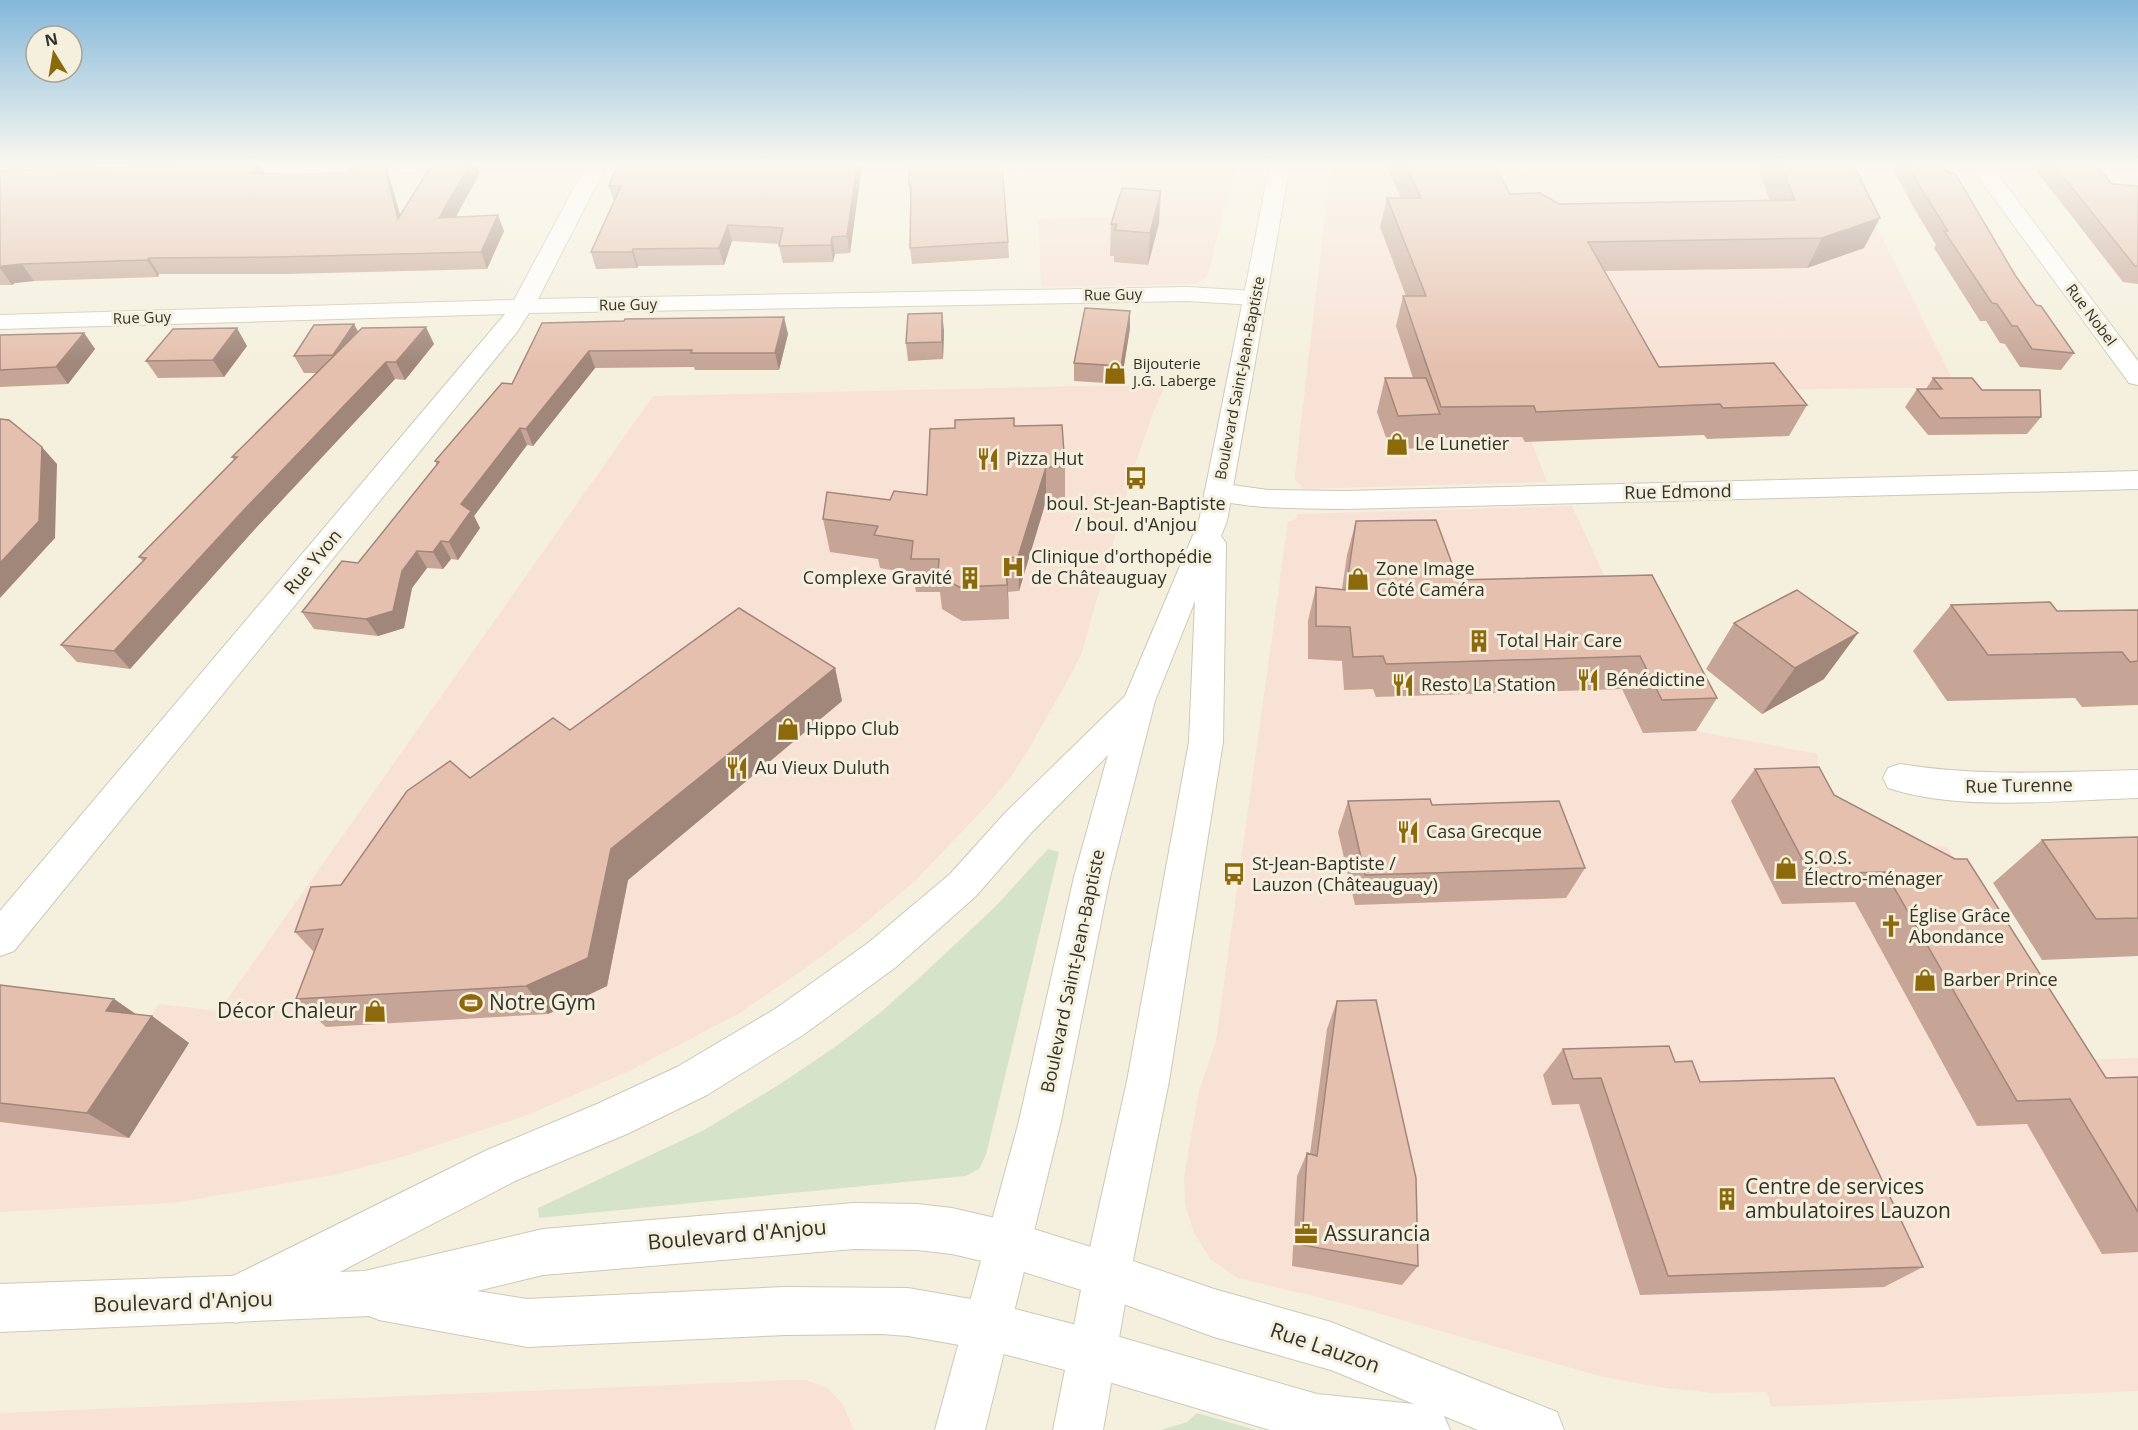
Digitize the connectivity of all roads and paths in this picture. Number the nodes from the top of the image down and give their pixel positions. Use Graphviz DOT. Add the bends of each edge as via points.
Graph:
graph roads {
  1 [pos="562,231"];
  2 [pos="1268,231"];
  3 [pos="2029,231"];
  4 [pos="1255,298"];
  5 [pos="521,307"];
  6 [pos="0,322"];
  7 [pos="2138,378"];
  8 [pos="2138,480"];
  9 [pos="1215,506"];
  10 [pos="1139,701"];
  11 [pos="1900,778"];
  12 [pos="2138,784"];
  13 [pos="0,939"];
  14 [pos="1008,1244"];
  15 [pos="1107,1275"];
  16 [pos="365,1294"];
  17 [pos="236,1300"];
  18 [pos="0,1308"];
  19 [pos="988,1326"];
  20 [pos="1092,1353"];
  21 [pos="960,1430"];
  22 [pos="1078,1430"];
  23 [pos="1425,1430"];
  24 [pos="1539,1430"];
  1 -- 5 [label="main road, Rue Yvon"];
  2 -- 4 [label="main road, Boulevard Saint-Jean-Baptiste"];
  3 -- 7 [label="main road, Rue Nobel"];
  4 -- 5 [label="main road, Rue Guy" via="1187,294"];
  4 -- 9 [label="main road, Boulevard Saint-Jean-Baptiste"];
  5 -- 6 [label="main road, Rue Guy"];
  5 -- 13 [label="main road, Rue Yvon" via="509,327"];
  8 -- 9 [label="main road, Rue Edmond" via="1268,499"];
  9 -- 10 [label="main road, Boulevard Saint-Jean-Baptiste"];
  9 -- 15 [label="main road, Boulevard Saint-Jean-Baptiste" via="1206,742 1148,1081"];
  10 -- 14 [label="main road, Boulevard Saint-Jean-Baptiste" via="1092,877 1040,1122"];
  10 -- 17 [label="main road" via="1018,823 963,885 882,955 798,1016 692,1081 502,1165"];
  11 -- 12 [label="main road, Rue Turenne" via="1985,787"];
  14 -- 15 [label="main road, Boulevard d'Anjou"];
  14 -- 16 [label="main road, Boulevard d'Anjou" via="917,1227 807,1229 543,1252"];
  14 -- 19 [label="main road, Boulevard Saint-Jean-Baptiste"];
  15 -- 20 [label="main road, Boulevard Saint-Jean-Baptiste"];
  15 -- 24 [label="main road, Rue Lauzon" via="1214,1313 1331,1346"];
  16 -- 17 [label="main road, Boulevard d'Anjou"];
  16 -- 19 [label="main road, Boulevard d'Anjou" via="527,1323 881,1310"];
  17 -- 18 [label="main road, Boulevard d'Anjou"];
  19 -- 20 [label="main road, Boulevard d'Anjou"];
  19 -- 21 [label="main road, Boulevard Saint-Jean-Baptiste"];
  20 -- 22 [label="main road, Boulevard Saint-Jean-Baptiste"];
  20 -- 23 [label="main road" via="1317,1419"];
}
